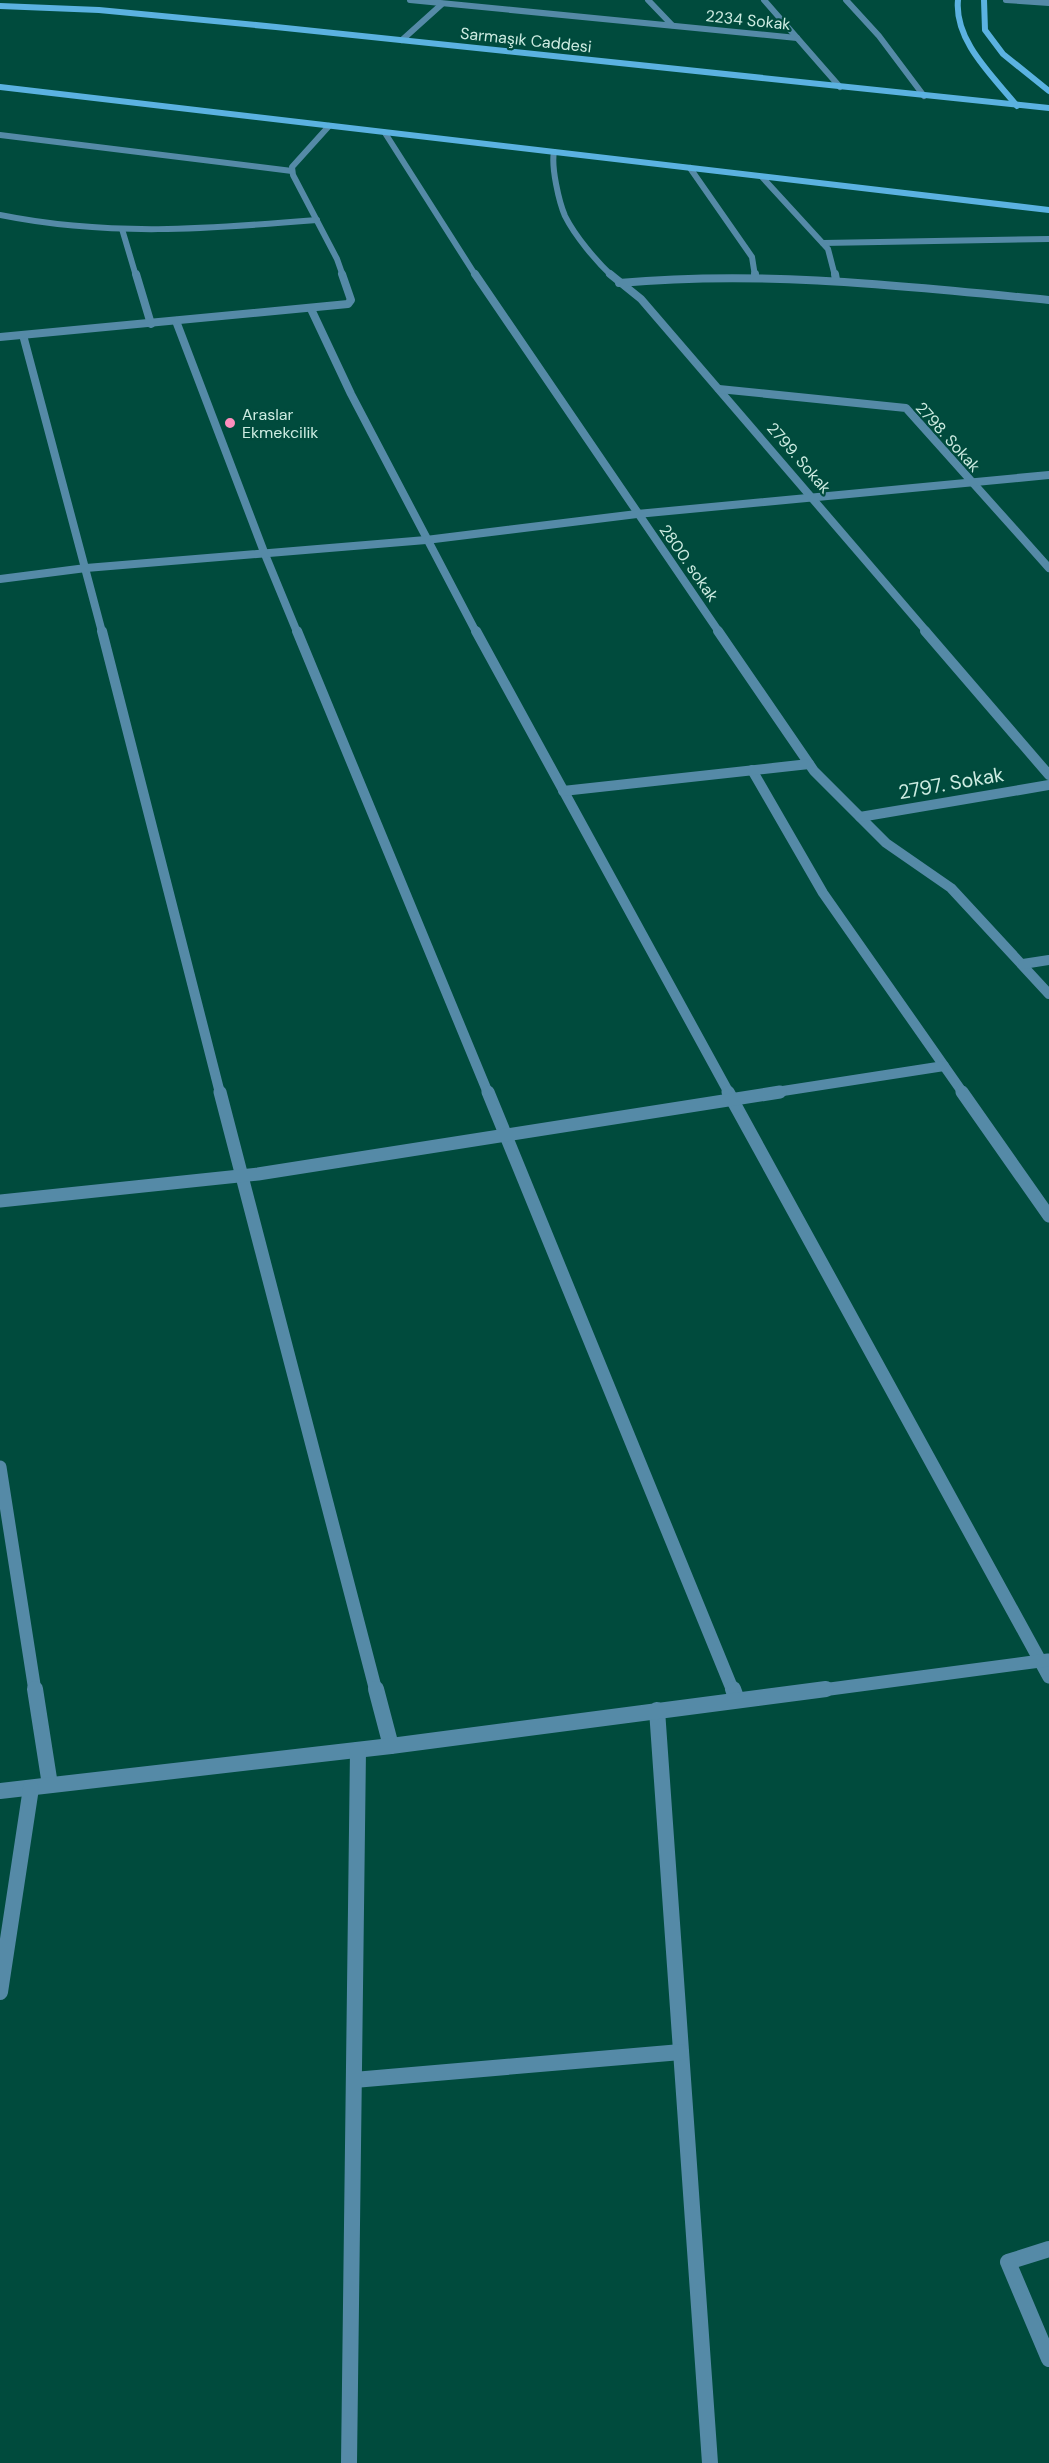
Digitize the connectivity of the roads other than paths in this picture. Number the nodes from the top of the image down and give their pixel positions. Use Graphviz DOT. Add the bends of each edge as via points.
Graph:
graph roads {
  1 [pos="410,0"];
  2 [pos="648,0"];
  3 [pos="764,0"];
  4 [pos="846,0"];
  5 [pos="958,0"];
  6 [pos="984,0"];
  7 [pos="1006,0"];
  8 [pos="1049,3"];
  9 [pos="442,4"];
  10 [pos="0,6"];
  11 [pos="672,25"];
  12 [pos="797,38"];
  13 [pos="402,40"];
  14 [pos="0,87"];
  15 [pos="840,87"];
  16 [pos="1049,91"];
  17 [pos="924,96"];
  18 [pos="1017,106"];
  19 [pos="1049,108"];
  20 [pos="329,126"];
  21 [pos="385,133"];
  22 [pos="0,136"];
  23 [pos="554,152"];
  24 [pos="690,168"];
  25 [pos="292,171"];
  26 [pos="762,177"];
  27 [pos="1049,210"];
  28 [pos="0,215"];
  29 [pos="317,220"];
  30 [pos="122,230"];
  31 [pos="1049,239"];
  32 [pos="823,243"];
  33 [pos="755,277"];
  34 [pos="836,280"];
  35 [pos="619,283"];
  36 [pos="1049,300"];
  37 [pos="311,309"];
  38 [pos="176,321"];
  39 [pos="151,324"];
  40 [pos="23,335"];
  41 [pos="0,337"];
  42 [pos="719,389"];
  43 [pos="1049,475"];
  44 [pos="970,482"];
  45 [pos="813,497"];
  46 [pos="637,514"];
  47 [pos="426,540"];
  48 [pos="264,552"];
  49 [pos="86,568"];
  50 [pos="1049,568"];
  51 [pos="0,579"];
  52 [pos="809,764"];
  53 [pos="752,770"];
  54 [pos="1049,775"];
  55 [pos="1049,785"];
  56 [pos="563,791"];
  57 [pos="860,817"];
  58 [pos="1049,960"];
  59 [pos="1023,964"];
  60 [pos="1049,994"];
  61 [pos="944,1066"];
  62 [pos="732,1100"];
  63 [pos="507,1136"];
  64 [pos="241,1175"];
  65 [pos="0,1201"];
  66 [pos="1049,1216"];
  67 [pos="0,1467"];
  68 [pos="1045,1661"];
  69 [pos="1049,1677"];
  70 [pos="737,1700"];
  71 [pos="657,1710"];
  72 [pos="391,1746"];
  73 [pos="358,1750"];
  74 [pos="50,1785"];
  75 [pos="31,1788"];
  76 [pos="0,1791"];
  77 [pos="0,1992"];
  78 [pos="681,2052"];
  79 [pos="354,2080"];
  80 [pos="1049,2249"];
  81 [pos="1049,2359"];
  82 [pos="349,2463"];
  83 [pos="710,2463"];
  1 -- 9 [label="street, 2234 Sokak"];
  2 -- 11 [label="street"];
  3 -- 12 [label="street"];
  4 -- 17 [label="street"];
  5 -- 18 [label="main road" via="954,11 964,38"];
  6 -- 16 [label="main road" via="985,30 1003,54"];
  7 -- 8 [label="street"];
  9 -- 11 [label="street, 2234 Sokak"];
  9 -- 13 [label="street"];
  10 -- 13 [label="main road, Sarmaşık Caddesi" via="99,10"];
  11 -- 12 [label="street, 2234 Sokak"];
  12 -- 15 [label="street"];
  13 -- 15 [label="main road, Sarmaşık Caddesi"];
  14 -- 20 [label="main road"];
  15 -- 17 [label="main road, Sarmaşık Caddesi"];
  17 -- 18 [label="main road, Sarmaşık Caddesi"];
  18 -- 19 [label="main road, Sarmaşık Caddesi"];
  20 -- 21 [label="main road"];
  20 -- 25 [label="street"];
  21 -- 23 [label="main road"];
  21 -- 46 [label="street, 2800. sokak" via="451,240"];
  22 -- 25 [label="street"];
  23 -- 24 [label="main road"];
  23 -- 35 [label="street, 2799. Sokak" via="552,162 565,216 597,262"];
  24 -- 26 [label="main road"];
  24 -- 33 [label="street" via="752,257"];
  25 -- 29 [label="street"];
  26 -- 27 [label="main road"];
  26 -- 32 [label="street"];
  28 -- 30 [label="street" via="58,226"];
  29 -- 30 [label="street"];
  29 -- 37 [label="street" via="337,259 351,300 348,304"];
  30 -- 39 [label="street"];
  31 -- 32 [label="street"];
  32 -- 34 [label="street"];
  33 -- 34 [label="street"];
  33 -- 35 [label="street" via="684,277"];
  34 -- 36 [label="street"];
  35 -- 42 [label="street, 2799. Sokak" via="641,298"];
  37 -- 38 [label="street"];
  37 -- 47 [label="street"];
  38 -- 39 [label="street"];
  38 -- 48 [label="street"];
  39 -- 40 [label="street"];
  40 -- 41 [label="street"];
  40 -- 49 [label="street"];
  42 -- 44 [label="street, 2798. Sokak" via="906,408"];
  42 -- 45 [label="street, 2799. Sokak"];
  43 -- 44 [label="street"];
  44 -- 45 [label="street"];
  44 -- 50 [label="street, 2798. Sokak"];
  45 -- 46 [label="street"];
  45 -- 54 [label="street, 2799. Sokak"];
  46 -- 47 [label="street"];
  46 -- 52 [label="street, 2800. sokak"];
  47 -- 48 [label="street"];
  47 -- 56 [label="street"];
  48 -- 49 [label="street"];
  48 -- 63 [label="street"];
  49 -- 51 [label="street"];
  49 -- 64 [label="street"];
  52 -- 53 [label="street"];
  52 -- 57 [label="street, 2800. sokak"];
  53 -- 56 [label="street"];
  53 -- 61 [label="street" via="823,893"];
  55 -- 57 [label="street, 2797. Sokak"];
  56 -- 62 [label="street"];
  57 -- 59 [label="street, 2800. sokak" via="886,843 951,888"];
  58 -- 59 [label="street"];
  59 -- 60 [label="street, 2800. sokak"];
  61 -- 62 [label="street"];
  61 -- 66 [label="street"];
  62 -- 63 [label="street"];
  62 -- 68 [label="street"];
  63 -- 64 [label="street"];
  63 -- 70 [label="street"];
  64 -- 65 [label="street"];
  64 -- 72 [label="street"];
  67 -- 74 [label="street"];
  68 -- 69 [label="street"];
  68 -- 70 [label="street"];
  70 -- 71 [label="street"];
  71 -- 72 [label="street"];
  71 -- 78 [label="street"];
  72 -- 73 [label="street"];
  73 -- 74 [label="street"];
  73 -- 79 [label="street"];
  74 -- 75 [label="street"];
  75 -- 76 [label="street"];
  75 -- 77 [label="street"];
  78 -- 79 [label="street"];
  78 -- 83 [label="street"];
  79 -- 82 [label="street"];
  80 -- 81 [label="street" via="1008,2262"];
}
